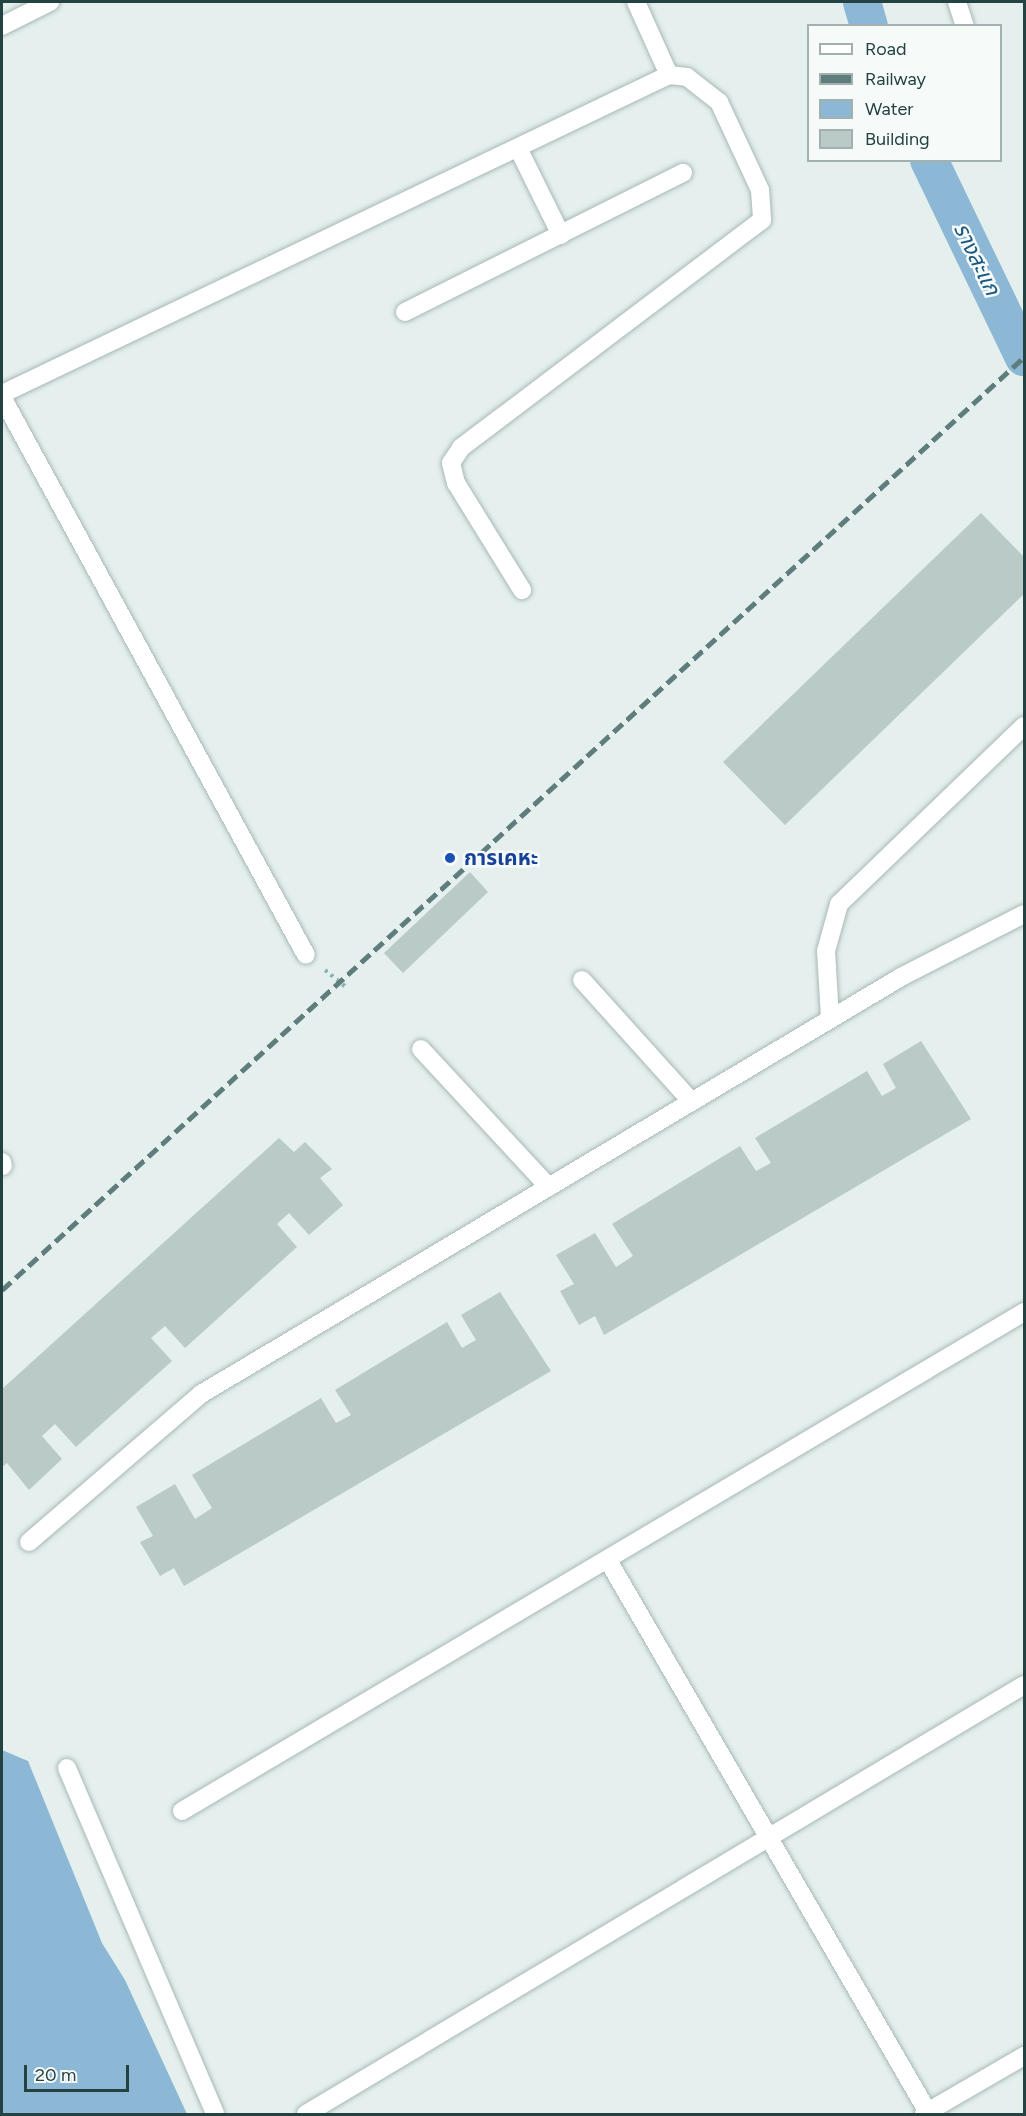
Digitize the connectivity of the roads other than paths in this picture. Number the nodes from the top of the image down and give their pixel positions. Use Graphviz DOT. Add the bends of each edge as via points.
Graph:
graph roads {
  1 [pos="50,2"];
  2 [pos="636,2"];
  3 [pos="957,2"];
  4 [pos="963,24"];
  5 [pos="2,26"];
  6 [pos="669,75"];
  7 [pos="518,148"];
  8 [pos="683,173"];
  9 [pos="561,234"];
  10 [pos="405,312"];
  11 [pos="2,395"];
  12 [pos="522,590"];
  13 [pos="1024,726"];
  14 [pos="1024,914"];
  15 [pos="306,954"];
  16 [pos="582,980"];
  17 [pos="830,1018"];
  18 [pos="421,1049"];
  19 [pos="691,1101"];
  20 [pos="549,1186"];
  21 [pos="1024,1311"];
  22 [pos="29,1542"];
  23 [pos="609,1562"];
  24 [pos="1024,1685"];
  25 [pos="68,1768"];
  26 [pos="182,1811"];
  27 [pos="769,1842"];
  28 [pos="1024,2056"];
  29 [pos="927,2114"];
  30 [pos="215,2115"];
  31 [pos="306,2115"];
  1 -- 5 [label="street"];
  2 -- 6 [label="street"];
  3 -- 4 [label="street"];
  6 -- 7 [label="street"];
  6 -- 12 [label="street" via="700,84 719,102 760,190 762,220 461,448 451,463 456,483"];
  7 -- 9 [label="street"];
  7 -- 11 [label="street"];
  8 -- 9 [label="street"];
  9 -- 10 [label="street"];
  11 -- 15 [label="street"];
  13 -- 17 [label="street" via="839,904 826,951"];
  14 -- 17 [label="street"];
  16 -- 19 [label="street"];
  17 -- 19 [label="street"];
  18 -- 20 [label="street"];
  19 -- 20 [label="street"];
  20 -- 22 [label="street" via="201,1394"];
  21 -- 23 [label="street"];
  23 -- 26 [label="street"];
  23 -- 27 [label="street"];
  24 -- 27 [label="street"];
  25 -- 30 [label="street"];
  27 -- 29 [label="street"];
  27 -- 31 [label="street"];
  28 -- 29 [label="street"];
}
